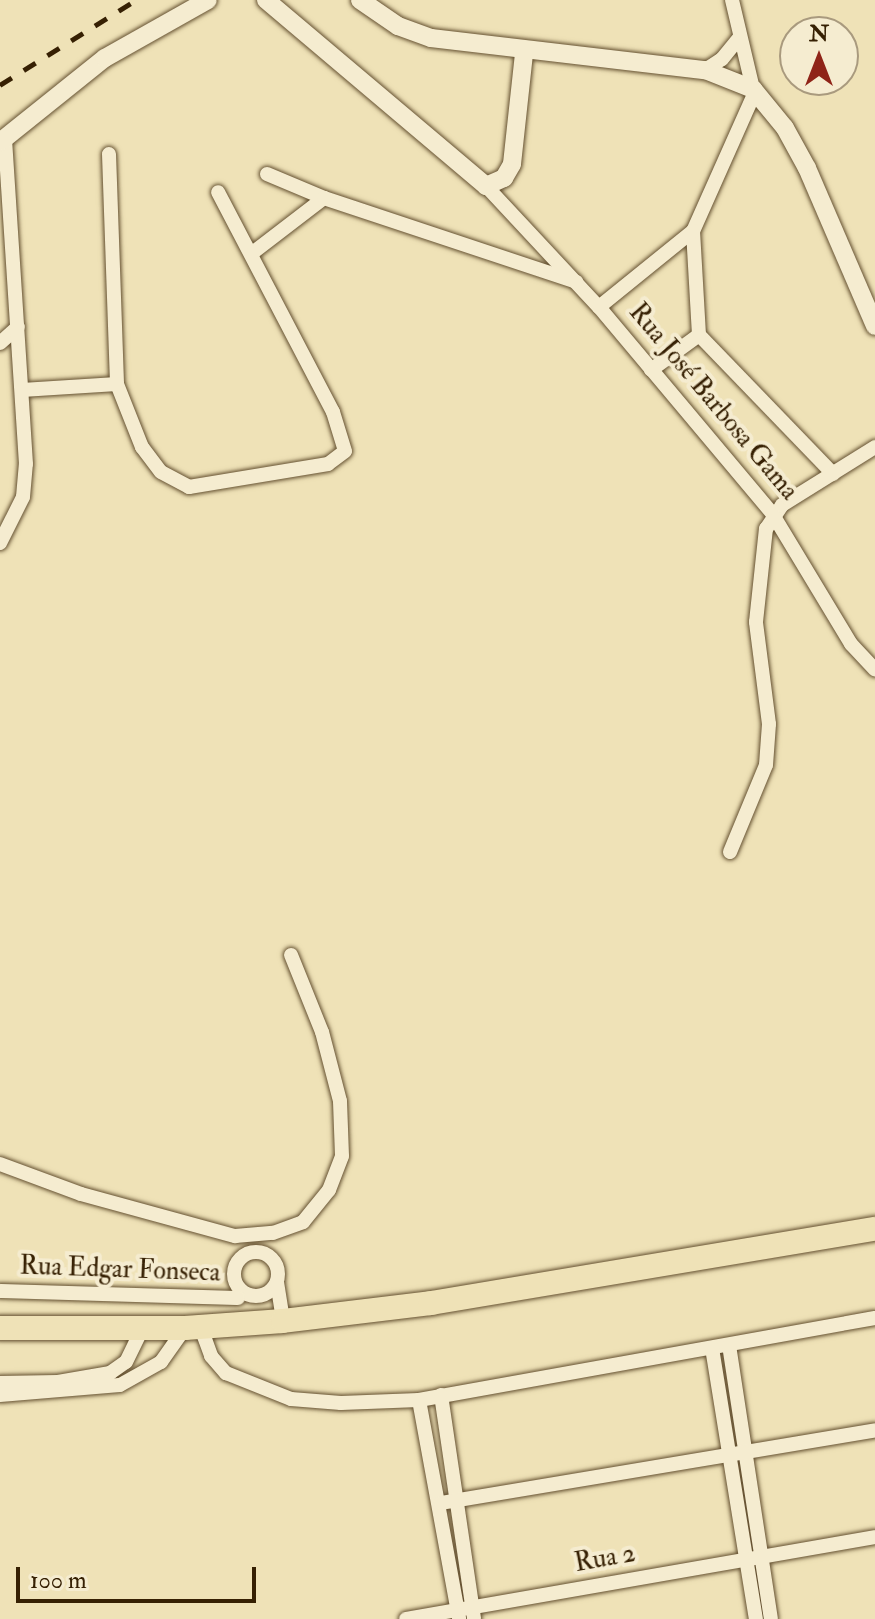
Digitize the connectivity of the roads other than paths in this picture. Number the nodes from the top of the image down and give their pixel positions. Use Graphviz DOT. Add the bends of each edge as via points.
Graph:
graph roads {
  1 [pos="208,0"];
  2 [pos="266,0"];
  3 [pos="360,0"];
  4 [pos="732,0"];
  5 [pos="738,39"];
  6 [pos="524,53"];
  7 [pos="705,70"];
  8 [pos="754,90"];
  9 [pos="2,140"];
  10 [pos="109,154"];
  11 [pos="267,174"];
  12 [pos="486,186"];
  13 [pos="218,192"];
  14 [pos="324,198"];
  15 [pos="693,231"];
  16 [pos="251,254"];
  17 [pos="576,282"];
  18 [pos="599,307"];
  19 [pos="875,326"];
  20 [pos="18,327"];
  21 [pos="699,335"];
  22 [pos="0,343"];
  23 [pos="651,370"];
  24 [pos="117,384"];
  25 [pos="22,390"];
  26 [pos="875,447"];
  27 [pos="833,474"];
  28 [pos="772,513"];
  29 [pos="0,543"];
  30 [pos="875,670"];
  31 [pos="730,852"];
  32 [pos="291,955"];
  33 [pos="0,1164"];
  34 [pos="875,1229"];
  35 [pos="273,1233"];
  36 [pos="235,1236"];
  37 [pos="275,1262"];
  38 [pos="236,1264"];
  39 [pos="277,1282"];
  40 [pos="0,1291"];
  41 [pos="238,1292"];
  42 [pos="875,1318"];
  43 [pos="283,1321"];
  44 [pos="242,1323"];
  45 [pos="0,1328"];
  46 [pos="193,1328"];
  47 [pos="142,1329"];
  48 [pos="729,1345"];
  49 [pos="712,1348"];
  50 [pos="0,1383"];
  51 [pos="0,1395"];
  52 [pos="441,1395"];
  53 [pos="419,1400"];
  54 [pos="875,1430"];
  55 [pos="747,1452"];
  56 [pos="730,1455"];
  57 [pos="460,1502"];
  58 [pos="441,1503"];
  59 [pos="875,1537"];
  60 [pos="754,1556"];
  61 [pos="466,1614"];
  62 [pos="406,1619"];
  63 [pos="756,1619"];
  64 [pos="771,1619"];
  1 -- 9 [label="street" via="105,58"];
  2 -- 12 [label="street, Rua José Barbosa Gama"];
  3 -- 6 [label="street" via="414,33"];
  4 -- 5 [label="street"];
  5 -- 7 [label="street"];
  5 -- 8 [label="street"];
  6 -- 7 [label="street"];
  6 -- 12 [label="street" via="512,164 504,178"];
  7 -- 8 [label="street"];
  8 -- 15 [label="street"];
  8 -- 19 [label="street" via="785,128 807,168"];
  9 -- 20 [label="street"];
  10 -- 24 [label="street"];
  11 -- 14 [label="street"];
  12 -- 17 [label="street, Rua José Barbosa Gama"];
  13 -- 16 [label="street"];
  14 -- 16 [label="street"];
  14 -- 17 [label="street"];
  15 -- 18 [label="street"];
  15 -- 21 [label="street"];
  16 -- 24 [label="street" via="337,420 345,442 343,457 208,487 175,483 142,447"];
  17 -- 18 [label="street, Rua José Barbosa Gama"];
  18 -- 23 [label="street, Rua José Barbosa Gama"];
  20 -- 22 [label="street"];
  20 -- 25 [label="street"];
  21 -- 23 [label="street"];
  21 -- 27 [label="street"];
  23 -- 28 [label="street, Rua José Barbosa Gama"];
  24 -- 25 [label="street"];
  25 -- 29 [label="street" via="23,497"];
  26 -- 27 [label="street"];
  27 -- 28 [label="street"];
  28 -- 30 [label="street, Rua José Barbosa Gama" via="851,644"];
  28 -- 31 [label="street" via="760,550 756,622 769,724 766,765"];
  32 -- 35 [label="street" via="322,1032 340,1101 342,1156 329,1190 303,1222"];
  33 -- 36 [label="street" via="81,1194"];
  34 -- 43 [label="highway" via="431,1303"];
  35 -- 36 [label="street"];
  35 -- 37 [label="street"];
  36 -- 38 [label="street"];
  37 -- 38 [label="street" via="255,1252"];
  37 -- 39 [label="street"];
  38 -- 41 [label="street"];
  39 -- 41 [label="street" via="262,1295"];
  39 -- 43 [label="street"];
  40 -- 41 [label="street, Rua Edgar Fonseca"];
  41 -- 44 [label="street"];
  42 -- 48 [label="street"];
  43 -- 44 [label="highway"];
  44 -- 46 [label="highway"];
  45 -- 47 [label="highway"];
  46 -- 47 [label="highway"];
  46 -- 51 [label="street" via="161,1362 120,1385"];
  46 -- 53 [label="street" via="226,1373 291,1399"];
  47 -- 50 [label="street" via="126,1362 89,1379"];
  48 -- 49 [label="street"];
  48 -- 55 [label="street"];
  49 -- 52 [label="street"];
  49 -- 56 [label="street"];
  52 -- 53 [label="street"];
  52 -- 57 [label="street"];
  53 -- 58 [label="street"];
  54 -- 55 [label="street"];
  55 -- 56 [label="street"];
  55 -- 60 [label="street"];
  56 -- 57 [label="street"];
  56 -- 60 [label="street"];
  57 -- 58 [label="street"];
  57 -- 61 [label="street"];
  58 -- 61 [label="street"];
  59 -- 60 [label="street, Rua 2"];
  60 -- 61 [label="street, Rua 2"];
  60 -- 63 [label="street"];
  60 -- 64 [label="street"];
  61 -- 62 [label="street, Rua 2"];
}
